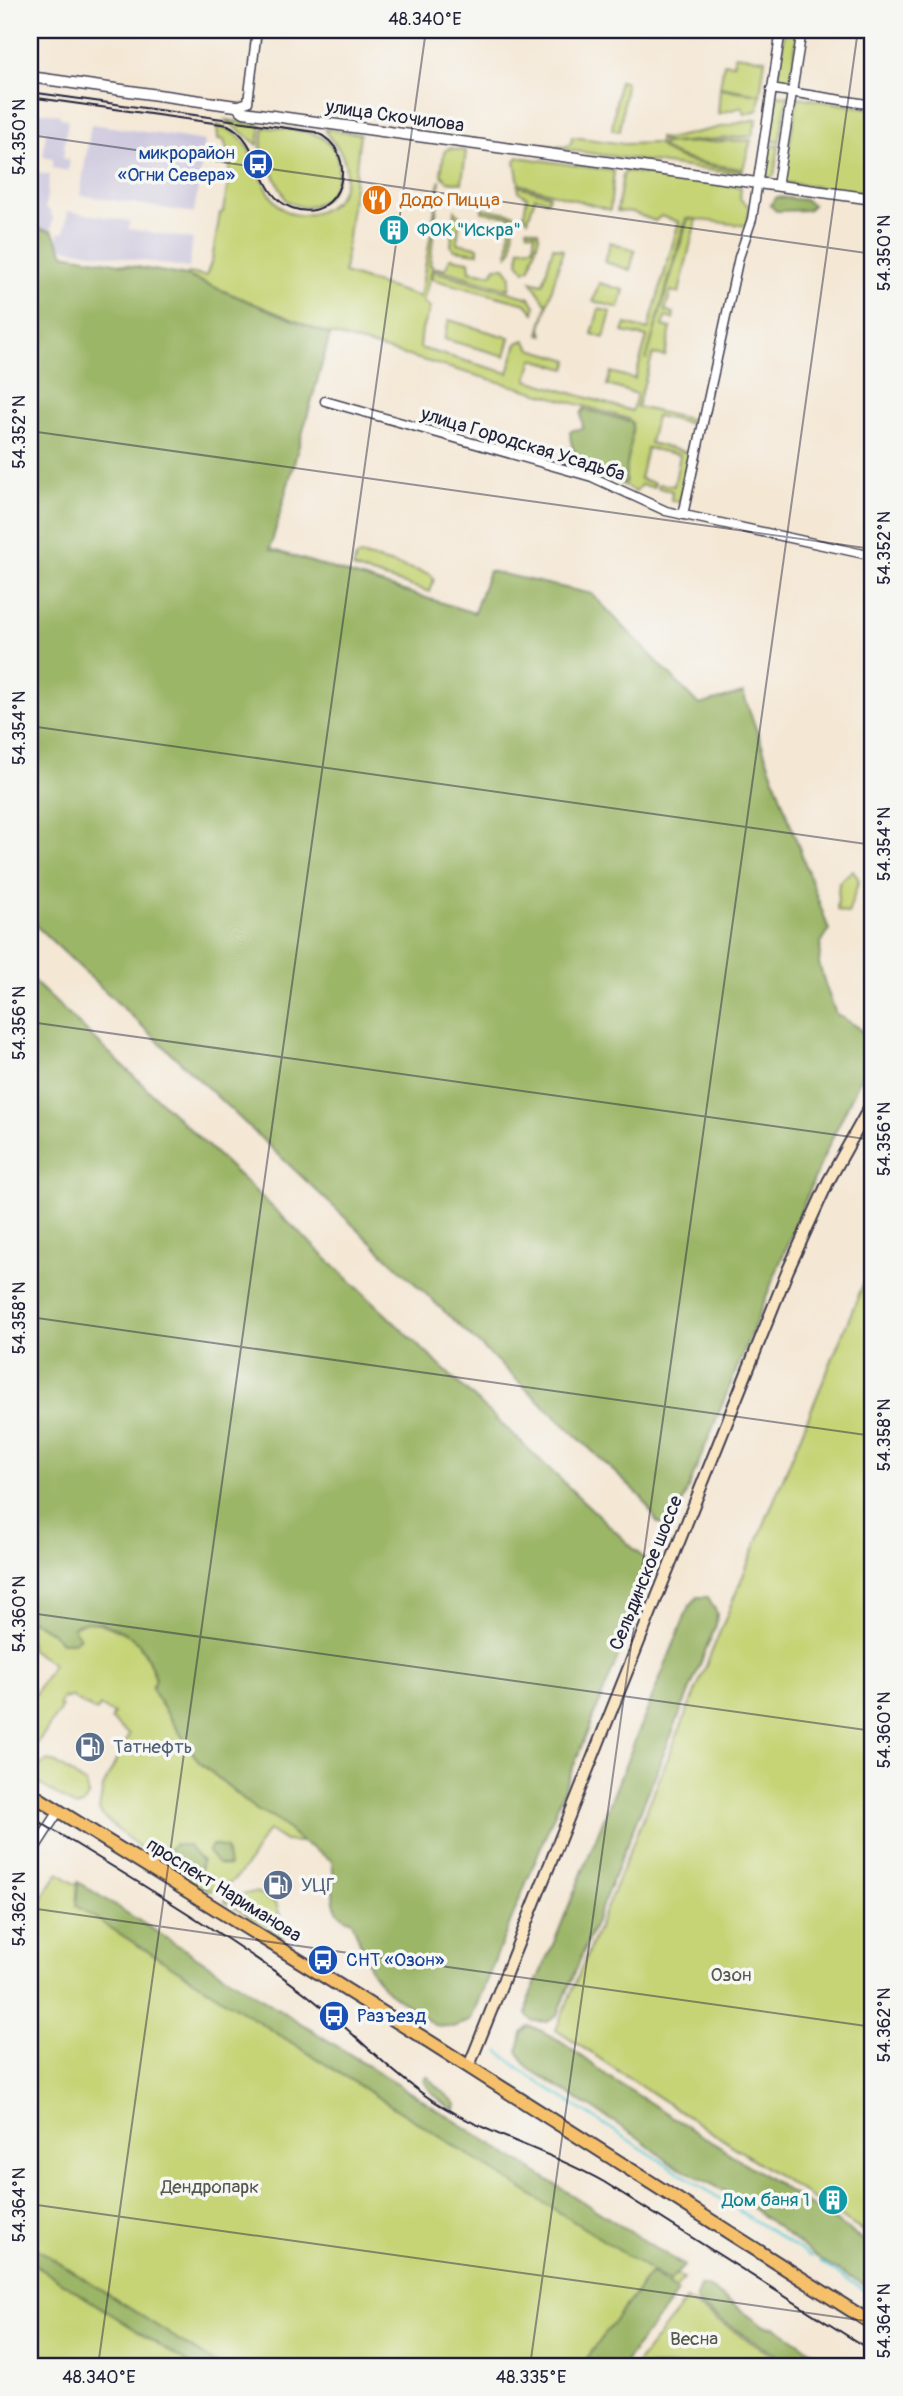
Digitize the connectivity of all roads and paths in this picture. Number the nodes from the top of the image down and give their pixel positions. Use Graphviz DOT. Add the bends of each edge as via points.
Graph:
graph roads {
  1 [pos="257,30"];
  2 [pos="781,30"];
  3 [pos="802,30"];
  4 [pos="30,77"];
  5 [pos="771,89"];
  6 [pos="793,92"];
  7 [pos="873,105"];
  8 [pos="236,106"];
  9 [pos="757,184"];
  10 [pos="777,186"];
  11 [pos="873,200"];
  12 [pos="326,401"];
  13 [pos="683,515"];
  14 [pos="873,556"];
  15 [pos="873,1101"];
  16 [pos="30,1793"];
  17 [pos="59,1811"];
  18 [pos="30,1856"];
  19 [pos="469,2066"];
  20 [pos="873,2324"];
  1 -- 8 [label="street" via="248,102"];
  2 -- 5 [label="street"];
  3 -- 6 [label="street"];
  4 -- 8 [label="street, улица Скочилова"];
  5 -- 6 [label="street"];
  5 -- 9 [label="street"];
  6 -- 7 [label="street"];
  6 -- 10 [label="street"];
  8 -- 9 [label="street, улица Скочилова" via="244,112"];
  9 -- 10 [label="street, улица Скочилова"];
  9 -- 13 [label="street"];
  10 -- 11 [label="street, улица Скочилова"];
  12 -- 13 [label="street, улица Городская Усадьба" via="592,477"];
  13 -- 14 [label="street, улица Городская Усадьба"];
  15 -- 19 [label="main road, Сельдинское шоссе" via="828,1182 788,1269"];
  16 -- 17 [label="main road, проспект Нариманова"];
  17 -- 18 [label="street"];
  17 -- 19 [label="main road, проспект Нариманова"];
  19 -- 20 [label="main road, проспект Нариманова"];
}
